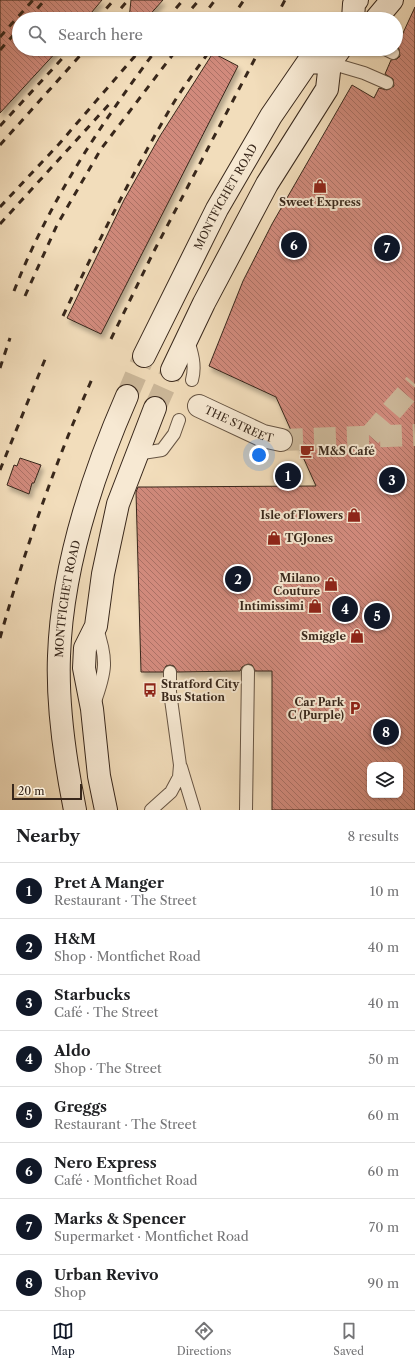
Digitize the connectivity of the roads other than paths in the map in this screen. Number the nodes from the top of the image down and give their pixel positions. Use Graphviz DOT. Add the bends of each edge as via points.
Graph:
graph roads {
  1 [pos="357,0"];
  2 [pos="392,0"];
  3 [pos="353,12"];
  4 [pos="382,12"];
  5 [pos="335,56"];
  6 [pos="387,83"];
  7 [pos="187,338"];
  8 [pos="144,356"];
  9 [pos="172,370"];
  10 [pos="192,380"];
  11 [pos="127,396"];
  12 [pos="199,406"];
  13 [pos="155,408"];
  14 [pos="179,420"];
  15 [pos="281,440"];
  16 [pos="136,454"];
  17 [pos="248,671"];
  18 [pos="170,672"];
  19 [pos="180,765"];
  20 [pos="75,810"];
  21 [pos="106,810"];
  22 [pos="151,810"];
  23 [pos="194,810"];
  24 [pos="246,810"];
  1 -- 3 [label="street"];
  2 -- 4 [label="street"];
  5 -- 6 [label="lane"];
  5 -- 7 [label="street" via="327,89 267,184 233,245"];
  5 -- 8 [label="street, MONTFICHET ROAD" via="308,62 271,116 217,209"];
  7 -- 9 [label="street"];
  7 -- 10 [label="lane" via="192,353"];
  11 -- 20 [label="street, MONTFICHET ROAD" via="90,493 68,579 64,610 59,684 66,762"];
  12 -- 15 [label="street, THE STREET" via="264,436"];
  13 -- 16 [label="street"];
  14 -- 16 [label="lane" via="174,434 162,450"];
  16 -- 21 [label="street" via="118,504 103,574 96,626 86,648 84,668"];
  17 -- 24 [label="lane"];
  18 -- 19 [label="lane" via="170,692"];
  19 -- 22 [label="lane" via="175,786"];
  19 -- 23 [label="lane"];
}
